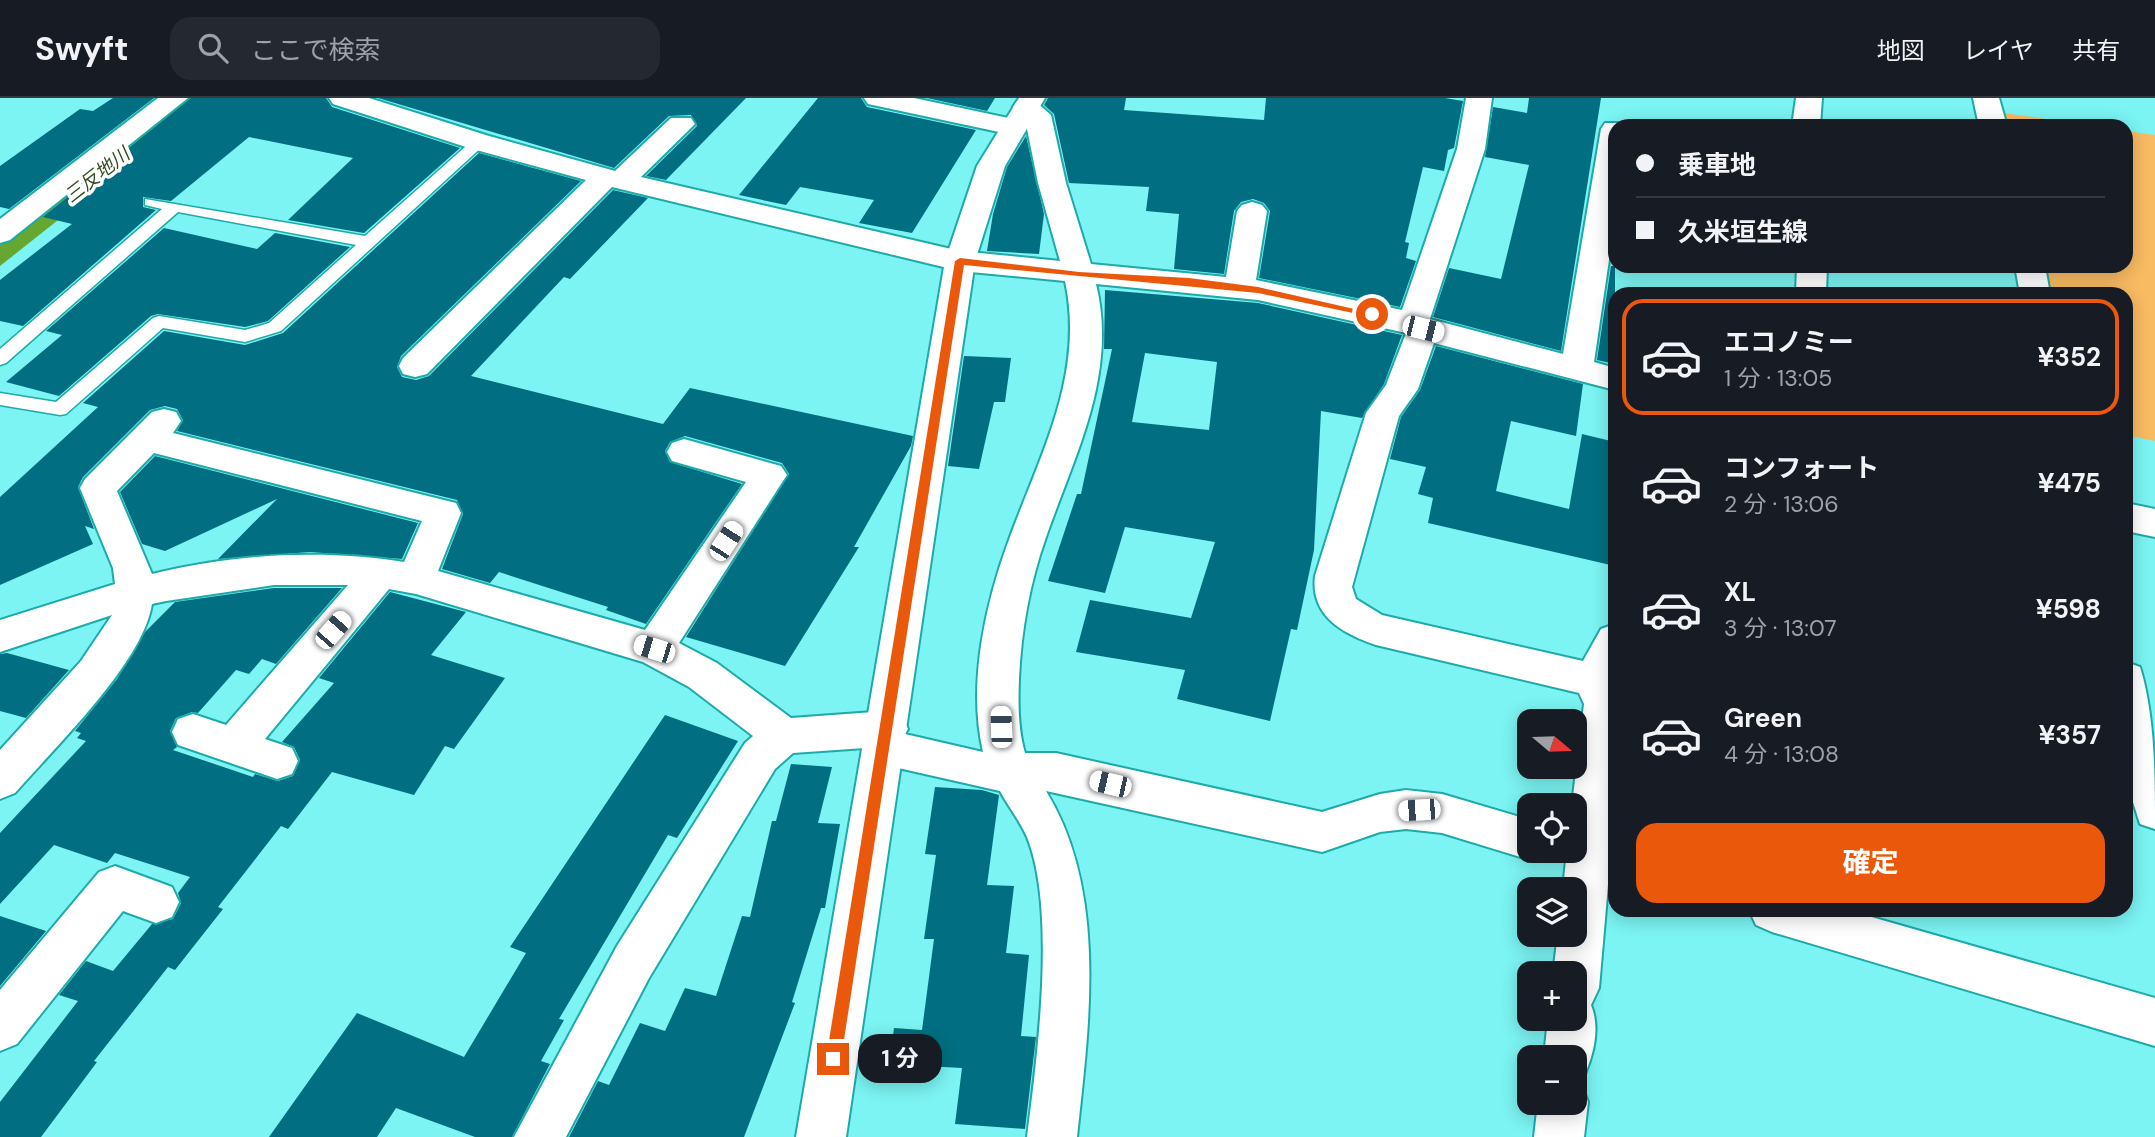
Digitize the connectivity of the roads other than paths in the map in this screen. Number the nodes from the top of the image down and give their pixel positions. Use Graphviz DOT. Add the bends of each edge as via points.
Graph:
graph roads {
  1 [pos="175,98"];
  2 [pos="342,98"];
  3 [pos="877,98"];
  4 [pos="1479,98"];
  5 [pos="1809,98"];
  6 [pos="1986,98"];
  7 [pos="1024,111"];
  8 [pos="1807,119"];
  9 [pos="1991,119"];
  10 [pos="681,124"];
  11 [pos="479,142"];
  12 [pos="1608,173"];
  13 [pos="613,179"];
  14 [pos="151,202"];
  15 [pos="174,207"];
  16 [pos="1252,211"];
  17 [pos="3,229"];
  18 [pos="368,242"];
  19 [pos="960,261"];
  20 [pos="1079,275"];
  21 [pos="1240,288"];
  22 [pos="1418,326"];
  23 [pos="0,359"];
  24 [pos="415,366"];
  25 [pos="1577,368"];
  26 [pos="1608,377"];
  27 [pos="0,399"];
  28 [pos="684,452"];
  29 [pos="2133,518"];
  30 [pos="2155,523"];
  31 [pos="399,575"];
  32 [pos="135,593"];
  33 [pos="0,636"];
  34 [pos="654,649"];
  35 [pos="1608,653"];
  36 [pos="1593,680"];
  37 [pos="193,732"];
  38 [pos="784,736"];
  39 [pos="2133,736"];
  40 [pos="886,738"];
  41 [pos="234,746"];
  42 [pos="277,761"];
  43 [pos="1013,773"];
  44 [pos="0,780"];
  45 [pos="2155,810"];
  46 [pos="1517,836"];
  47 [pos="1590,857"];
  48 [pos="156,902"];
  49 [pos="1796,917"];
  50 [pos="1578,961"];
  51 [pos="2155,1022"];
  52 [pos="0,1027"];
  53 [pos="1562,1115"];
  54 [pos="539,1137"];
  55 [pos="821,1137"];
  56 [pos="1052,1137"];
  57 [pos="1559,1137"];
  1 -- 17 [label="street"];
  2 -- 11 [label="street"];
  3 -- 7 [label="street"];
  4 -- 22 [label="street" via="1471,149"];
  5 -- 8 [label="street"];
  6 -- 9 [label="street"];
  7 -- 19 [label="street" via="991,166"];
  7 -- 20 [label="street" via="1038,115"];
  10 -- 13 [label="street"];
  11 -- 13 [label="street"];
  11 -- 18 [label="lane"];
  12 -- 25 [label="street"];
  13 -- 19 [label="street"];
  13 -- 24 [label="street"];
  14 -- 15 [label="lane"];
  15 -- 18 [label="lane"];
  15 -- 23 [label="lane"];
  16 -- 21 [label="street"];
  18 -- 27 [label="lane" via="275,327 246,336 159,322 60,409"];
  19 -- 20 [label="street"];
  19 -- 40 [label="street"];
  20 -- 21 [label="street"];
  20 -- 43 [label="street" via="1087,357 1066,436 1026,543 1002,652 1001,727 1005,757"];
  21 -- 22 [label="street"];
  22 -- 25 [label="street"];
  22 -- 36 [label="street" via="1401,389 1382,413 1334,576 1335,605 1376,629"];
  25 -- 26 [label="street"];
  28 -- 34 [label="street" via="769,475"];
  29 -- 30 [label="street"];
  31 -- 32 [label="street" via="296,571"];
  31 -- 32 [label="street" via="443,513 156,430 98,488 132,568"];
  31 -- 34 [label="street"];
  31 -- 41 [label="street"];
  32 -- 33 [label="street"];
  32 -- 44 [label="street" via="130,624 117,647"];
  34 -- 38 [label="street" via="704,675"];
  35 -- 36 [label="street"];
  36 -- 47 [label="street" via="1604,704"];
  37 -- 41 [label="street"];
  38 -- 40 [label="street"];
  38 -- 54 [label="street" via="760,756 640,951"];
  39 -- 45 [label="street"];
  40 -- 43 [label="street" via="991,772"];
  40 -- 55 [label="street"];
  41 -- 42 [label="street"];
  43 -- 46 [label="street" via="1056,772 1322,832 1387,811 1419,810"];
  43 -- 56 [label="street" via="1039,816 1060,885 1062,1009"];
  47 -- 50 [label="street"];
  48 -- 52 [label="street" via="115,887"];
  49 -- 51 [label="street"];
  53 -- 57 [label="street"];
}
